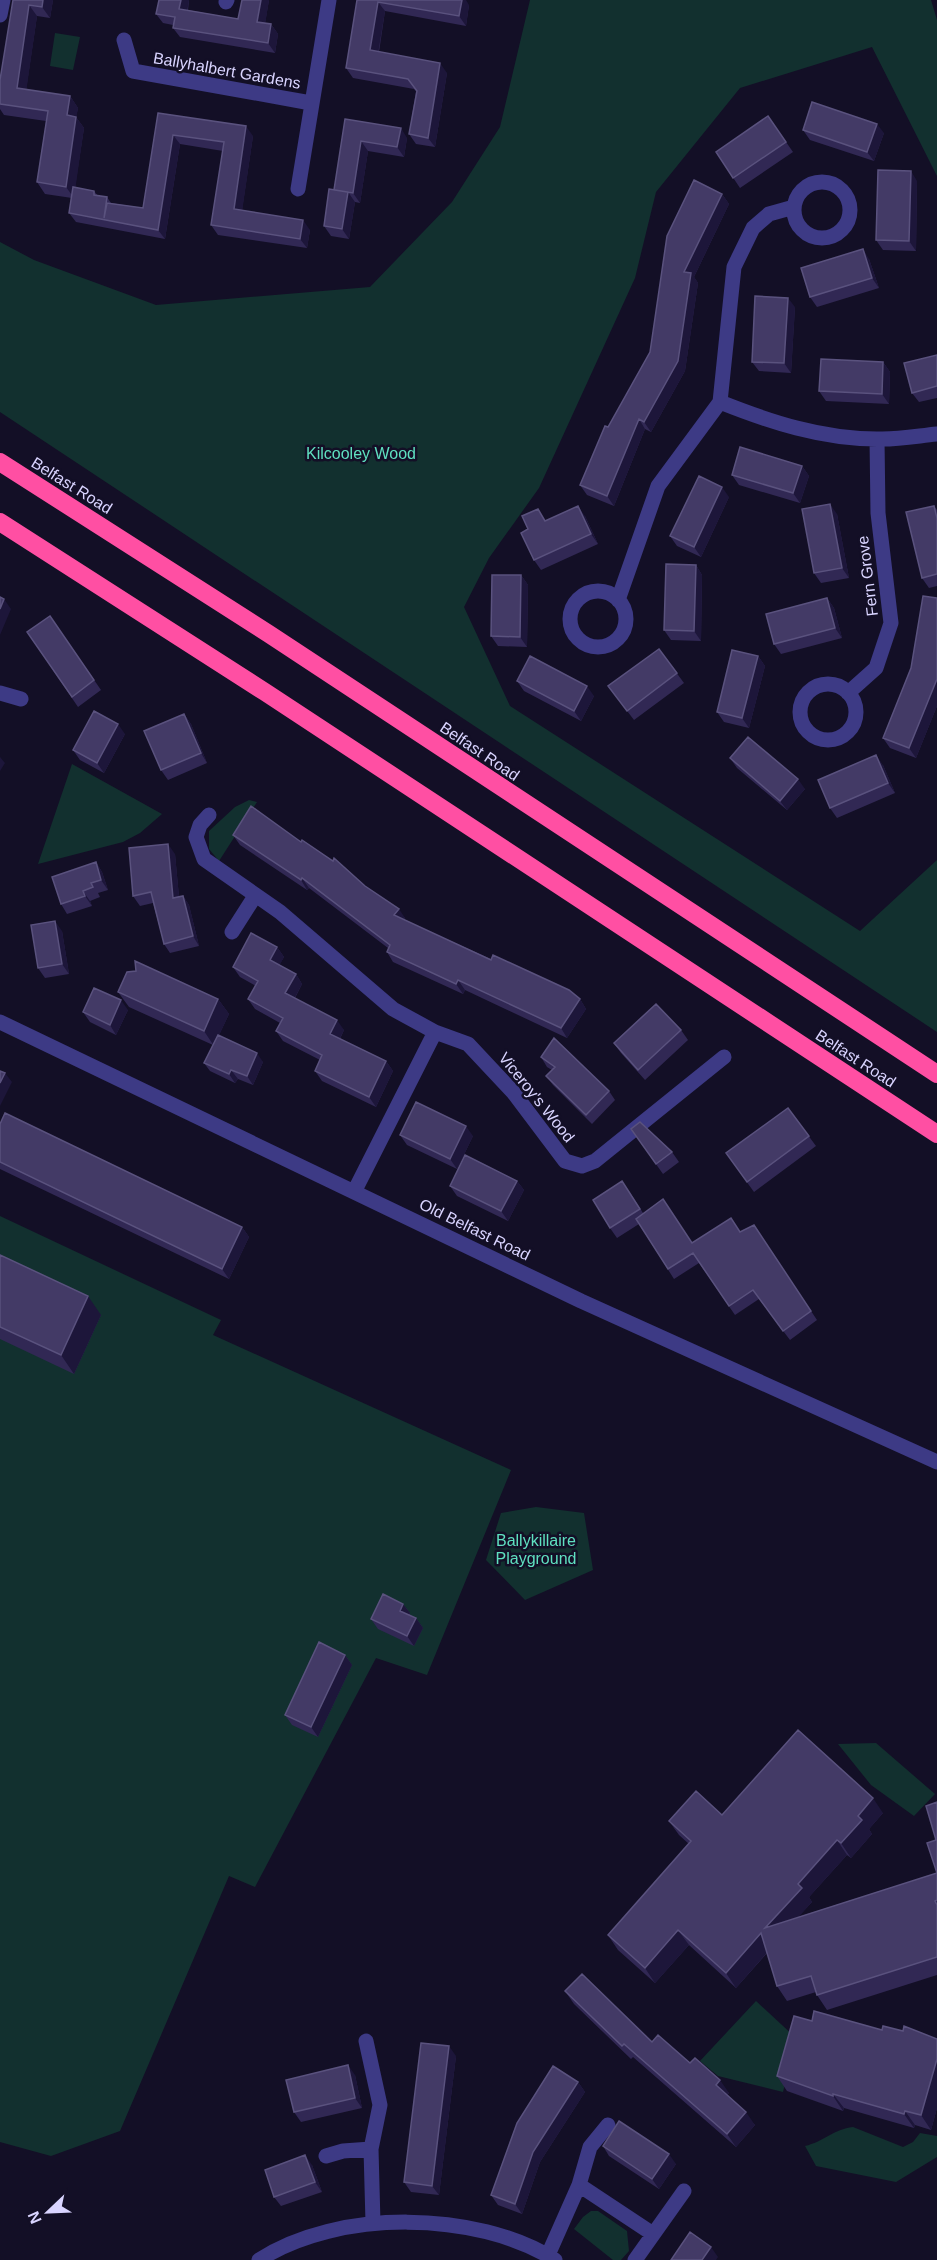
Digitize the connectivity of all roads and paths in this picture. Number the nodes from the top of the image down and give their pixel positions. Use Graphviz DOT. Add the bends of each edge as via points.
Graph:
graph roads {
  1 [pos="3,0"];
  2 [pos="329,0"];
  3 [pos="0,15"];
  4 [pos="124,40"];
  5 [pos="312,103"];
  6 [pos="298,189"];
  7 [pos="794,207"];
  8 [pos="720,402"];
  9 [pos="937,434"];
  10 [pos="877,440"];
  11 [pos="0,462"];
  12 [pos="0,522"];
  13 [pos="618,600"];
  14 [pos="0,693"];
  15 [pos="848,693"];
  16 [pos="21,699"];
  17 [pos="209,815"];
  18 [pos="255,896"];
  19 [pos="232,932"];
  20 [pos="0,1022"];
  21 [pos="435,1032"];
  22 [pos="724,1057"];
  23 [pos="937,1074"];
  24 [pos="937,1134"];
  25 [pos="355,1190"];
  26 [pos="937,1462"];
  27 [pos="366,2041"];
  28 [pos="608,2125"];
  29 [pos="371,2150"];
  30 [pos="326,2156"];
  31 [pos="579,2185"];
  32 [pos="684,2191"];
  33 [pos="373,2223"];
  34 [pos="653,2234"];
  35 [pos="552,2258"];
  36 [pos="258,2260"];
  37 [pos="635,2260"];
  1 -- 3 [label="street"];
  2 -- 5 [label="street, Ballyhalbert Gardens"];
  4 -- 5 [label="street, Ballyhalbert Gardens" via="133,71"];
  5 -- 6 [label="street, Ballyhalbert Gardens"];
  7 -- 8 [label="street" via="770,214 753,228 734,267"];
  8 -- 10 [label="street" via="772,423"];
  8 -- 13 [label="street" via="658,486"];
  9 -- 10 [label="street"];
  10 -- 15 [label="street, Fern Grove" via="878,513 891,623 876,668"];
  11 -- 23 [label="highway, Belfast Road" via="269,634"];
  12 -- 24 [label="highway, Belfast Road"];
  14 -- 16 [label="street"];
  17 -- 18 [label="street, Viceroy's Wood" via="196,837 204,858"];
  18 -- 19 [label="street"];
  18 -- 21 [label="street, Viceroy's Wood" via="328,951 358,982 393,1009"];
  20 -- 25 [label="street, Old Belfast Road"];
  21 -- 22 [label="street, Viceroy's Wood" via="468,1044 513,1092 565,1161 582,1166 595,1161"];
  21 -- 25 [label="street"];
  25 -- 26 [label="street, Old Belfast Road" via="581,1301"];
  27 -- 29 [label="street" via="380,2106"];
  28 -- 31 [label="street" via="590,2147"];
  29 -- 30 [label="street"];
  29 -- 33 [label="street"];
  31 -- 34 [label="street"];
  31 -- 35 [label="street"];
  32 -- 34 [label="street"];
  33 -- 35 [label="street" via="466,2228 512,2239"];
  33 -- 36 [label="street" via="310,2238"];
  34 -- 37 [label="street"];
}
